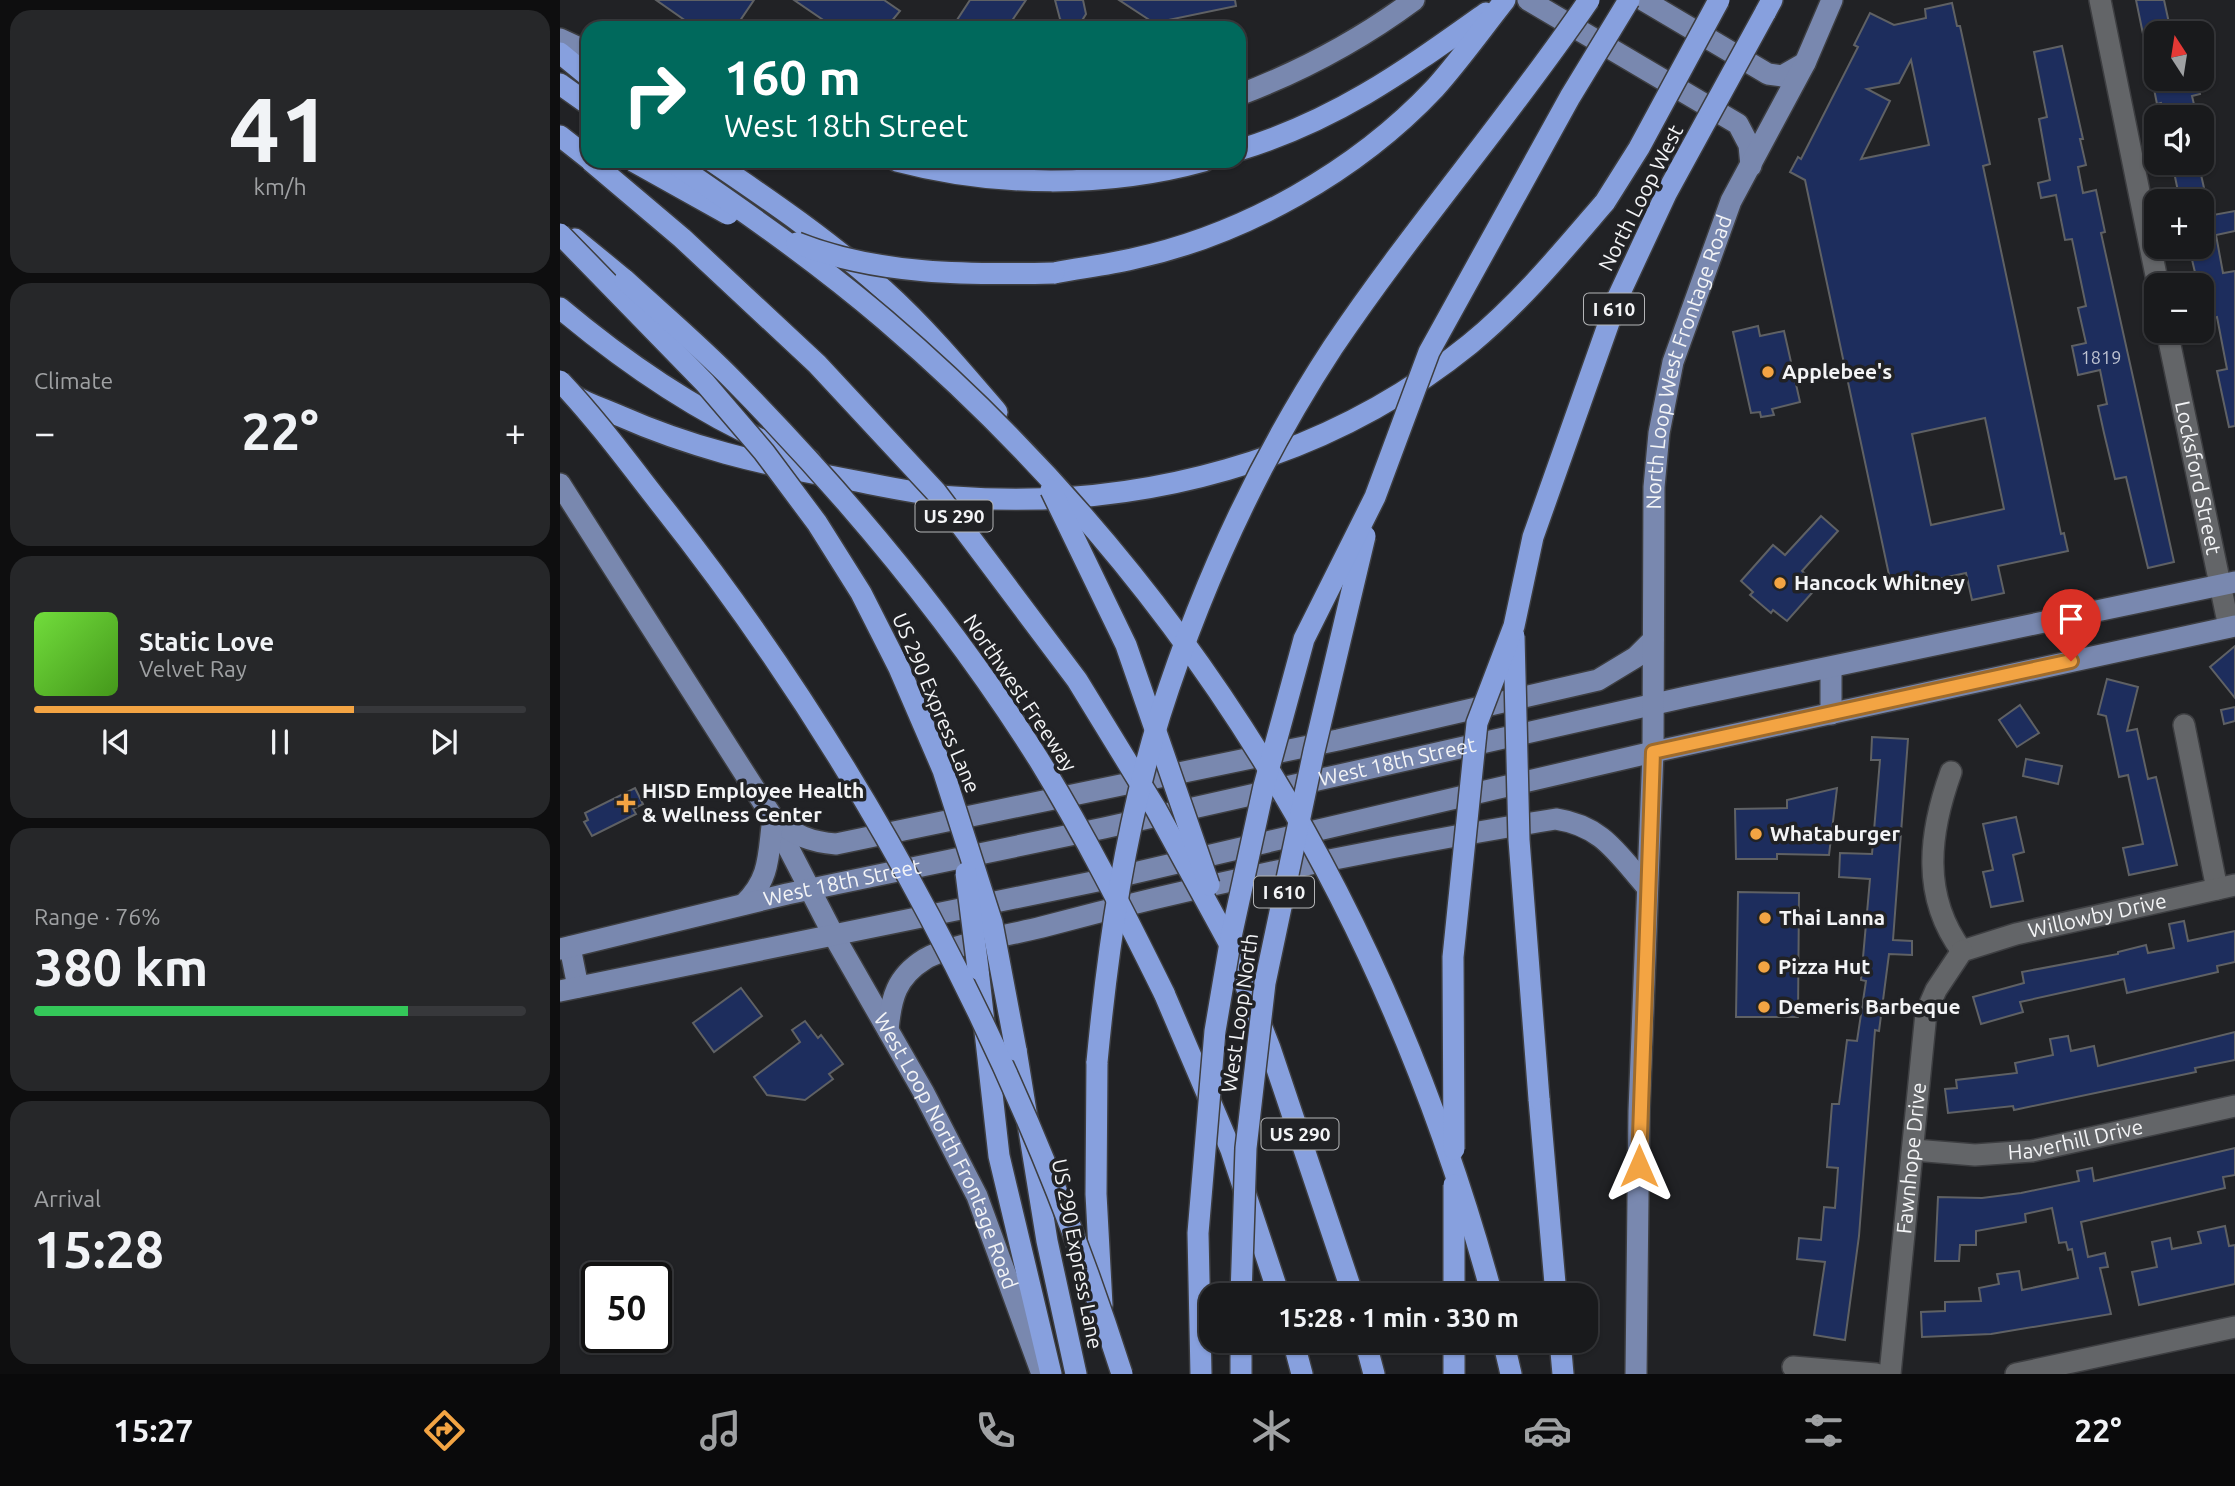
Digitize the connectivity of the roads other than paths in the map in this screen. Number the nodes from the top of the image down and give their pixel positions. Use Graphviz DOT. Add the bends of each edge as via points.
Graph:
graph roads {
  1 [pos="1414,0"];
  2 [pos="1504,0"];
  3 [pos="1528,0"];
  4 [pos="1589,0"];
  5 [pos="1629,0"];
  6 [pos="1643,0"];
  7 [pos="1719,0"];
  8 [pos="1832,0"];
  9 [pos="2100,0"];
  10 [pos="1768,7"];
  11 [pos="560,39"];
  12 [pos="581,49"];
  13 [pos="560,53"];
  14 [pos="1805,63"];
  15 [pos="581,70"];
  16 [pos="560,84"];
  17 [pos="1246,92"];
  18 [pos="581,99"];
  19 [pos="560,125"];
  20 [pos="581,135"];
  21 [pos="560,136"];
  22 [pos="1246,148"];
  23 [pos="581,153"];
  24 [pos="1751,166"];
  25 [pos="599,168"];
  26 [pos="646,168"];
  27 [pos="681,168"];
  28 [pos="722,168"];
  29 [pos="932,168"];
  30 [pos="1166,168"];
  31 [pos="560,227"];
  32 [pos="560,234"];
  33 [pos="2156,273"];
  34 [pos="560,308"];
  35 [pos="2170,343"];
  36 [pos="560,383"];
  37 [pos="560,484"];
  38 [pos="881,485"];
  39 [pos="1375,497"];
  40 [pos="2227,584"];
  41 [pos="1514,626"];
  42 [pos="2232,627"];
  43 [pos="1653,640"];
  44 [pos="1831,669"];
  45 [pos="1651,705"];
  46 [pos="1831,714"];
  47 [pos="2184,725"];
  48 [pos="1653,752"];
  49 [pos="1951,772"];
  50 [pos="773,818"];
  51 [pos="964,840"];
  52 [pos="1646,886"];
  53 [pos="2226,887"];
  54 [pos="810,889"];
  55 [pos="744,904"];
  56 [pos="834,936"];
  57 [pos="1229,943"];
  58 [pos="565,948"];
  59 [pos="1962,951"];
  60 [pos="569,989"];
  61 [pos="888,1030"];
  62 [pos="2235,1106"];
  63 [pos="1914,1150"];
  64 [pos="1241,1283"];
  65 [pos="1275,1283"];
  66 [pos="1349,1283"];
  67 [pos="1454,1283"];
  68 [pos="1489,1283"];
  69 [pos="1555,1283"];
  70 [pos="2235,1327"];
  71 [pos="1241,1353"];
  72 [pos="1296,1353"];
  73 [pos="1368,1353"];
  74 [pos="1454,1353"];
  75 [pos="1506,1353"];
  76 [pos="1561,1353"];
  77 [pos="1793,1367"];
  78 [pos="1042,1374"];
  79 [pos="1051,1374"];
  80 [pos="1076,1374"];
  81 [pos="1111,1374"];
  82 [pos="1122,1374"];
  83 [pos="1200,1374"];
  84 [pos="1241,1374"];
  85 [pos="1302,1374"];
  86 [pos="1374,1374"];
  87 [pos="1454,1374"];
  88 [pos="1510,1374"];
  89 [pos="1563,1374"];
  90 [pos="1636,1374"];
  91 [pos="1876,1374"];
  92 [pos="1890,1374"];
  93 [pos="2016,1374"];
  1 -- 17 [label="main road" via="1376,28 1294,74"];
  2 -- 22 [label="highway" via="1380,89 1330,116"];
  2 -- 26 [label="highway, bridge" via="1435,87 1383,136 1326,176 1273,208 1195,241 1134,259 1054,273 973,275 894,267 814,250 738,219"];
  3 -- 24 [label="main road" via="1738,124 1749,145"];
  4 -- 81 [label="highway, bridge" via="1333,348 1253,487 1202,596 1164,704 1130,838 1107,964 1097,1062 1096,1194"];
  5 -- 39 [label="highway, I 610, bridge" via="1429,352"];
  6 -- 14 [label="main road" via="1768,74 1782,76"];
  7 -- 38 [label="highway, bridge" via="1605,202 1529,290 1470,344 1395,397 1313,440 1244,466 1173,485 1094,496 1013,500 951,497"];
  8 -- 14 [label="main road, North Loop West Frontage Road"];
  9 -- 33 [label="street"];
  10 -- 41 [label="highway, North Loop West / I 610, bridge" via="1666,194 1618,297 1533,537"];
  11 -- 12 [label="main road"];
  13 -- 15 [label="highway"];
  14 -- 24 [label="main road, North Loop West Frontage Road"];
  16 -- 18 [label="highway"];
  19 -- 20 [label="highway"];
  21 -- 23 [label="highway, US 290"];
  24 -- 43 [label="main road, North Loop West Frontage Road" via="1731,201 1673,362 1654,487"];
  25 -- 57 [label="highway, US 290, bridge" via="817,364 936,492 1077,680"];
  27 -- 68 [label="highway, bridge" via="821,269 944,373 1077,508 1196,659 1297,816 1348,908 1406,1037"];
  28 -- 57 [label="highway, bridge" via="821,237 885,290 997,412 1048,485 1126,645"];
  29 -- 30 [label="highway" via="978,177 1055,181"];
  31 -- 65 [label="highway, Northwest Freeway / US 290, bridge" via="734,381 856,513 950,632 1038,760 1122,906 1164,993 1231,1150"];
  32 -- 51 [label="highway, US 290 Express Lane, bridge" via="705,383 817,523 861,593 899,667 943,770"];
  34 -- 38 [label="highway" via="662,386 727,424"];
  35 -- 40 [label="street, Locksford Street"];
  36 -- 38 [label="highway" via="576,397 664,436 752,463"];
  36 -- 82 [label="highway, bridge" via="716,573 790,682 956,964 1079,1249"];
  37 -- 50 [label="main road, West Loop North Frontage Road"];
  39 -- 64 [label="highway, West Loop North / I 610, bridge" via="1265,983 1246,1148"];
  39 -- 83 [label="highway, bridge" via="1304,639 1264,786 1231,936 1205,1130 1198,1233"];
  40 -- 42 [label="street, Locksford Street"];
  40 -- 44 [label="main road, West 18th Street"];
  41 -- 67 [label="highway, I 610, bridge" via="1477,723 1453,957"];
  41 -- 69 [label="highway, bridge" via="1519,840"];
  42 -- 46 [label="main road"];
  43 -- 45 [label="main road, North Loop West Frontage Road"];
  43 -- 50 [label="main road" via="1636,657 1598,680 1338,740 836,844 796,836"];
  44 -- 45 [label="main road, West 18th Street"];
  44 -- 46 [label="main road"];
  45 -- 48 [label="main road, North Loop West Frontage Road"];
  45 -- 54 [label="main road, West 18th Street"];
  46 -- 48 [label="main road"];
  47 -- 53 [label="street"];
  48 -- 52 [label="main road"];
  48 -- 56 [label="main road" via="1117,877"];
  49 -- 59 [label="street" via="1939,803 1931,851 1939,907 1948,932"];
  50 -- 54 [label="main road, West Loop North Frontage Road"];
  50 -- 55 [label="main road" via="766,874"];
  51 -- 79 [label="highway, bridge" via="999,1156"];
  51 -- 80 [label="highway, US 290 Express Lane, bridge" via="992,923 1045,1228"];
  52 -- 61 [label="main road" via="1598,833 1574,822 1556,819 1421,841 1132,904 928,957 897,984"];
  52 -- 90 [label="main road"];
  53 -- 59 [label="street, Willowby Drive" via="2016,933"];
  54 -- 55 [label="main road, West 18th Street"];
  54 -- 56 [label="main road, West Loop North Frontage Road"];
  55 -- 58 [label="main road, West 18th Street"];
  56 -- 60 [label="main road"];
  56 -- 61 [label="main road, West Loop North Frontage Road"];
  57 -- 66 [label="highway, US 290" via="1304,1143"];
  58 -- 60 [label="main road"];
  59 -- 63 [label="street, Fawnhope Drive" via="1926,1013"];
  61 -- 78 [label="main road, West Loop North Frontage Road" via="977,1196"];
  62 -- 63 [label="street, Haverhill Drive" via="2032,1151 1975,1155"];
  63 -- 92 [label="street, Fawnhope Drive"];
  70 -- 93 [label="street"];
  71 -- 84 [label="highway"];
  72 -- 85 [label="highway"];
  73 -- 86 [label="highway"];
  74 -- 87 [label="highway"];
  75 -- 88 [label="highway"];
  76 -- 89 [label="highway"];
  77 -- 91 [label="street"];
}
